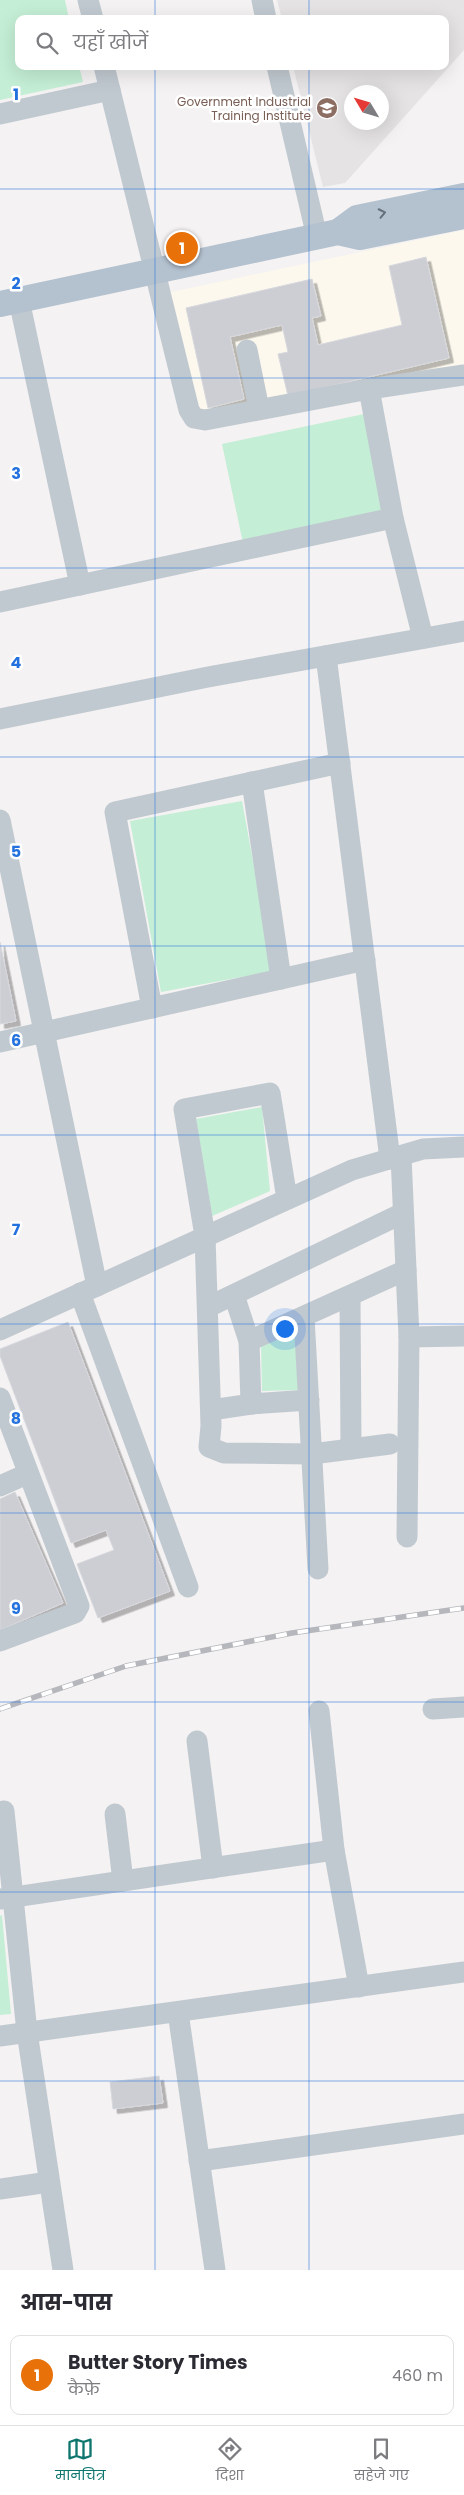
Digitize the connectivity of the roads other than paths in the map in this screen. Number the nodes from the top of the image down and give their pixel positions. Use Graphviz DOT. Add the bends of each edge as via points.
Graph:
graph roads {
  1 [pos="88,0"];
  2 [pos="262,0"];
  3 [pos="92,15"];
  4 [pos="265,15"];
  5 [pos="105,70"];
  6 [pos="278,70"];
  7 [pos="110,90"];
  8 [pos="0,114"];
  9 [pos="464,196"];
  10 [pos="464,216"];
  11 [pos="327,234"];
  12 [pos="154,271"];
  13 [pos="10,302"];
  14 [pos="247,350"];
  15 [pos="464,375"];
  16 [pos="369,389"];
  17 [pos="259,409"];
  18 [pos="393,518"];
  19 [pos="80,585"];
  20 [pos="0,602"];
  21 [pos="464,631"];
  22 [pos="424,638"];
  23 [pos="326,656"];
  24 [pos="0,719"];
  25 [pos="340,763"];
  26 [pos="252,782"];
  27 [pos="0,820"];
  28 [pos="365,960"];
  29 [pos="281,979"];
  30 [pos="152,1008"];
  31 [pos="44,1032"];
  32 [pos="0,1042"];
  33 [pos="464,1147"];
  34 [pos="396,1157"];
  35 [pos="287,1200"];
  36 [pos="403,1213"];
  37 [pos="205,1236"];
  38 [pos="406,1270"];
  39 [pos="89,1289"];
  40 [pos="234,1294"];
  41 [pos="350,1296"];
  42 [pos="208,1307"];
  43 [pos="304,1317"];
  44 [pos="0,1330"];
  45 [pos="464,1336"];
  46 [pos="409,1337"];
  47 [pos="249,1341"];
  48 [pos="0,1398"];
  49 [pos="309,1400"];
  50 [pos="259,1403"];
  51 [pos="211,1410"];
  52 [pos="390,1444"];
  53 [pos="351,1449"];
  54 [pos="312,1454"];
  55 [pos="27,1474"];
  56 [pos="0,1486"];
  57 [pos="407,1538"];
  58 [pos="318,1569"];
  59 [pos="188,1587"];
  60 [pos="0,1641"];
  61 [pos="464,1707"];
  62 [pos="433,1709"];
  63 [pos="319,1711"];
  64 [pos="197,1741"];
  65 [pos="4,1811"];
  66 [pos="115,1814"];
  67 [pos="334,1850"];
  68 [pos="213,1868"];
  69 [pos="123,1881"];
  70 [pos="6,1898"];
  71 [pos="464,1972"];
  72 [pos="358,1987"];
  73 [pos="178,2012"];
  74 [pos="27,2032"];
  75 [pos="0,2036"];
  76 [pos="464,2124"];
  77 [pos="199,2161"];
  78 [pos="50,2182"];
  79 [pos="0,2189"];
  80 [pos="63,2270"];
  81 [pos="215,2270"];
  1 -- 3 [label="street"];
  2 -- 4 [label="street"];
  5 -- 7 [label="street"];
  6 -- 11 [label="street"];
  7 -- 8 [label="street"];
  7 -- 12 [label="street"];
  11 -- 9 [label="main road, one-way" via="357,218"];
  10 -- 11 [label="main road" via="360,237"];
  11 -- 12 [label="main road"];
  12 -- 13 [label="main road"];
  12 -- 17 [label="street" via="189,410 194,418 205,420"];
  13 -- 19 [label="street"];
  14 -- 17 [label="street"];
  15 -- 16 [label="street"];
  16 -- 17 [label="street"];
  16 -- 18 [label="street"];
  18 -- 19 [label="street"];
  18 -- 22 [label="street"];
  19 -- 20 [label="street"];
  21 -- 22 [label="street"];
  22 -- 23 [label="street"];
  23 -- 24 [label="street"];
  23 -- 25 [label="street"];
  25 -- 26 [label="street"];
  25 -- 28 [label="street"];
  26 -- 29 [label="street"];
  26 -- 30 [label="street" via="115,812"];
  27 -- 31 [label="street"];
  28 -- 29 [label="street"];
  28 -- 34 [label="street"];
  29 -- 30 [label="street"];
  30 -- 31 [label="street"];
  31 -- 32 [label="street"];
  31 -- 39 [label="street"];
  33 -- 34 [label="street" via="423,1149"];
  34 -- 35 [label="street" via="352,1170"];
  34 -- 36 [label="street"];
  35 -- 37 [label="street"];
  35 -- 37 [label="street" via="270,1094 184,1109"];
  36 -- 38 [label="street"];
  36 -- 40 [label="street"];
  37 -- 39 [label="street"];
  37 -- 42 [label="street"];
  38 -- 41 [label="street"];
  38 -- 46 [label="street"];
  39 -- 44 [label="street"];
  39 -- 59 [label="street"];
  40 -- 42 [label="street"];
  40 -- 47 [label="street"];
  41 -- 43 [label="street"];
  41 -- 53 [label="street"];
  42 -- 51 [label="street"];
  43 -- 47 [label="street"];
  43 -- 49 [label="street"];
  45 -- 46 [label="street"];
  46 -- 57 [label="street"];
  47 -- 50 [label="street" via="251,1404"];
  48 -- 55 [label="street"];
  49 -- 50 [label="street"];
  49 -- 54 [label="street"];
  50 -- 51 [label="street"];
  51 -- 54 [label="street" via="209,1447 224,1453"];
  52 -- 53 [label="street"];
  53 -- 54 [label="street"];
  54 -- 58 [label="street"];
  55 -- 56 [label="street"];
  55 -- 60 [label="street" via="79,1606 75,1614"];
  61 -- 62 [label="street"];
  63 -- 67 [label="street"];
  64 -- 68 [label="street"];
  65 -- 70 [label="street"];
  66 -- 69 [label="street"];
  67 -- 68 [label="street"];
  67 -- 72 [label="street"];
  68 -- 69 [label="street"];
  69 -- 70 [label="street"];
  70 -- 74 [label="street"];
  71 -- 72 [label="street"];
  72 -- 73 [label="street"];
  73 -- 74 [label="street"];
  73 -- 77 [label="street"];
  74 -- 75 [label="street"];
  74 -- 78 [label="street"];
  76 -- 77 [label="street"];
  77 -- 81 [label="street"];
  78 -- 79 [label="street"];
  78 -- 80 [label="street"];
}
